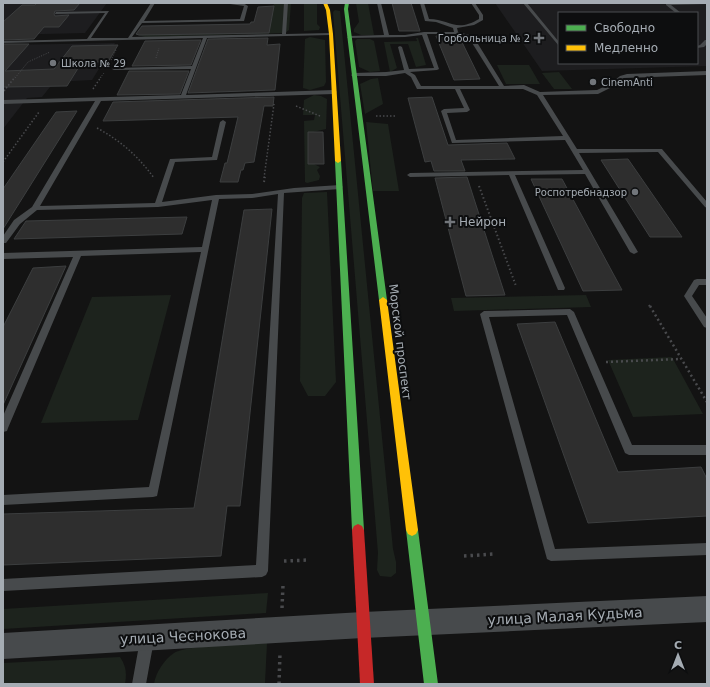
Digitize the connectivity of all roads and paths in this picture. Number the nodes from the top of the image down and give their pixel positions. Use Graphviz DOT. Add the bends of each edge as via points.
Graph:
graph roads {
  1 [pos="154,3"];
  2 [pos="224,3"];
  3 [pos="286,3"];
  4 [pos="379,3"];
  5 [pos="422,3"];
  6 [pos="473,3"];
  7 [pos="525,3"];
  8 [pos="707,3"];
  9 [pos="666,4"];
  10 [pos="326,6"];
  11 [pos="346,6"];
  12 [pos="678,12"];
  13 [pos="56,13"];
  14 [pos="141,22"];
  15 [pos="454,26"];
  16 [pos="424,33"];
  17 [pos="456,33"];
  18 [pos="331,34"];
  19 [pos="284,36"];
  20 [pos="387,36"];
  21 [pos="349,37"];
  22 [pos="205,38"];
  23 [pos="129,39"];
  24 [pos="162,39"];
  25 [pos="73,40"];
  26 [pos="88,40"];
  27 [pos="707,41"];
  28 [pos="3,42"];
  29 [pos="558,44"];
  30 [pos="702,46"];
  31 [pos="400,47"];
  32 [pos="194,67"];
  33 [pos="166,68"];
  34 [pos="114,69"];
  35 [pos="407,72"];
  36 [pos="707,73"];
  37 [pos="354,74"];
  38 [pos="502,87"];
  39 [pos="457,88"];
  40 [pos="3,92"];
  41 [pos="334,92"];
  42 [pos="275,94"];
  43 [pos="539,94"];
  44 [pos="182,97"];
  45 [pos="99,99"];
  46 [pos="48,101"];
  47 [pos="3,102"];
  48 [pos="296,106"];
  49 [pos="369,116"];
  50 [pos="395,116"];
  51 [pos="323,117"];
  52 [pos="86,122"];
  53 [pos="224,122"];
  54 [pos="567,138"];
  55 [pos="575,151"];
  56 [pos="3,162"];
  57 [pos="588,172"];
  58 [pos="511,173"];
  59 [pos="410,175"];
  60 [pos="479,186"];
  61 [pos="340,187"];
  62 [pos="162,190"];
  63 [pos="282,192"];
  64 [pos="262,195"];
  65 [pos="216,198"];
  66 [pos="158,206"];
  67 [pos="707,206"];
  68 [pos="35,208"];
  69 [pos="3,241"];
  70 [pos="205,249"];
  71 [pos="634,252"];
  72 [pos="78,254"];
  73 [pos="3,256"];
  74 [pos="707,282"];
  75 [pos="516,286"];
  76 [pos="561,288"];
  77 [pos="649,305"];
  78 [pos="707,325"];
  79 [pos="681,359"];
  80 [pos="592,362"];
  81 [pos="707,402"];
  82 [pos="3,428"];
  83 [pos="707,450"];
  84 [pos="3,500"];
  85 [pos="707,549"];
  86 [pos="494,554"];
  87 [pos="464,556"];
  88 [pos="309,560"];
  89 [pos="284,561"];
  90 [pos="3,585"];
  91 [pos="707,609"];
  92 [pos="423,622"];
  93 [pos="363,625"];
  94 [pos="147,638"];
  95 [pos="3,646"];
  96 [pos="139,684"];
  97 [pos="367,684"];
  98 [pos="431,684"];
  1 -- 14 [label="lane"];
  2 -- 14 [label="lane" via="246,6 242,20"];
  3 -- 19 [label="lane"];
  4 -- 20 [label="lane"];
  5 -- 15 [label="lane" via="427,20 439,20 446,25"];
  6 -- 15 [label="lane" via="481,15 481,20 474,24"];
  7 -- 29 [label="lane"];
  8 -- 9 [label="lane"];
  9 -- 12 [label="lane"];
  10 -- 11 [label="main road"];
  10 -- 18 [label="main road"];
  11 -- 21 [label="main road, Морской проспект"];
  13 -- 26 [label="lane" via="108,12"];
  14 -- 23 [label="lane"];
  15 -- 17 [label="lane"];
  16 -- 17 [label="lane"];
  16 -- 20 [label="lane"];
  16 -- 35 [label="lane" via="437,68"];
  17 -- 38 [label="lane" via="472,37"];
  18 -- 19 [label="lane"];
  18 -- 41 [label="main road"];
  19 -- 22 [label="lane"];
  20 -- 21 [label="lane"];
  21 -- 37 [label="main road, Морской проспект"];
  22 -- 24 [label="lane"];
  22 -- 32 [label="lane"];
  23 -- 24 [label="lane"];
  23 -- 26 [label="lane"];
  24 -- 33 [label="path" via="153,66"];
  25 -- 26 [label="lane"];
  25 -- 28 [label="lane"];
  25 -- 40 [label="path" via="28,62"];
  27 -- 30 [label="lane"];
  31 -- 35 [label="lane"];
  32 -- 33 [label="lane"];
  32 -- 44 [label="lane"];
  33 -- 34 [label="lane"];
  35 -- 37 [label="lane"];
  35 -- 39 [label="lane" via="413,76 419,88"];
  36 -- 43 [label="lane" via="626,76 598,92"];
  37 -- 92 [label="main road, Морской проспект"];
  38 -- 39 [label="lane"];
  38 -- 43 [label="lane" via="524,87"];
  39 -- 54 [label="lane" via="467,110 444,111 454,142"];
  41 -- 42 [label="lane"];
  41 -- 61 [label="main road"];
  42 -- 44 [label="lane"];
  42 -- 64 [label="path"];
  43 -- 54 [label="lane"];
  44 -- 45 [label="lane"];
  45 -- 46 [label="lane"];
  45 -- 52 [label="lane"];
  46 -- 47 [label="lane"];
  46 -- 56 [label="path"];
  48 -- 51 [label="path"];
  49 -- 50 [label="path"];
  52 -- 62 [label="path" via="118,139 140,157"];
  52 -- 68 [label="lane"];
  53 -- 62 [label="lane" via="215,159 172,160"];
  54 -- 55 [label="lane"];
  55 -- 57 [label="lane"];
  55 -- 67 [label="lane" via="660,150"];
  57 -- 58 [label="lane"];
  57 -- 71 [label="lane"];
  58 -- 59 [label="lane"];
  58 -- 76 [label="lane"];
  60 -- 75 [label="path"];
  61 -- 63 [label="lane"];
  61 -- 93 [label="main road"];
  62 -- 66 [label="lane"];
  63 -- 64 [label="lane"];
  63 -- 90 [label="lane" via="262,571"];
  64 -- 65 [label="lane"];
  65 -- 66 [label="lane"];
  65 -- 70 [label="lane"];
  66 -- 68 [label="lane"];
  68 -- 69 [label="lane" via="16,222"];
  70 -- 72 [label="lane"];
  70 -- 84 [label="lane" via="153,492"];
  72 -- 73 [label="lane"];
  72 -- 82 [label="lane"];
  74 -- 78 [label="lane" via="697,282 688,296"];
  77 -- 79 [label="path"];
  79 -- 80 [label="path"];
  79 -- 81 [label="path"];
  80 -- 83 [label="lane" via="629,450"];
  80 -- 85 [label="lane" via="570,312 484,314 551,555"];
  86 -- 87 [label="path"];
  88 -- 89 [label="path"];
  91 -- 92 [label="street, улица Малая Кудьма"];
  92 -- 93 [label="street, улица Малая Кудьма"];
  92 -- 98 [label="main road, Морской проспект"];
  93 -- 94 [label="street, улица Чеснокова"];
  93 -- 97 [label="main road"];
  94 -- 95 [label="street, улица Чеснокова"];
  94 -- 96 [label="lane"];
}
